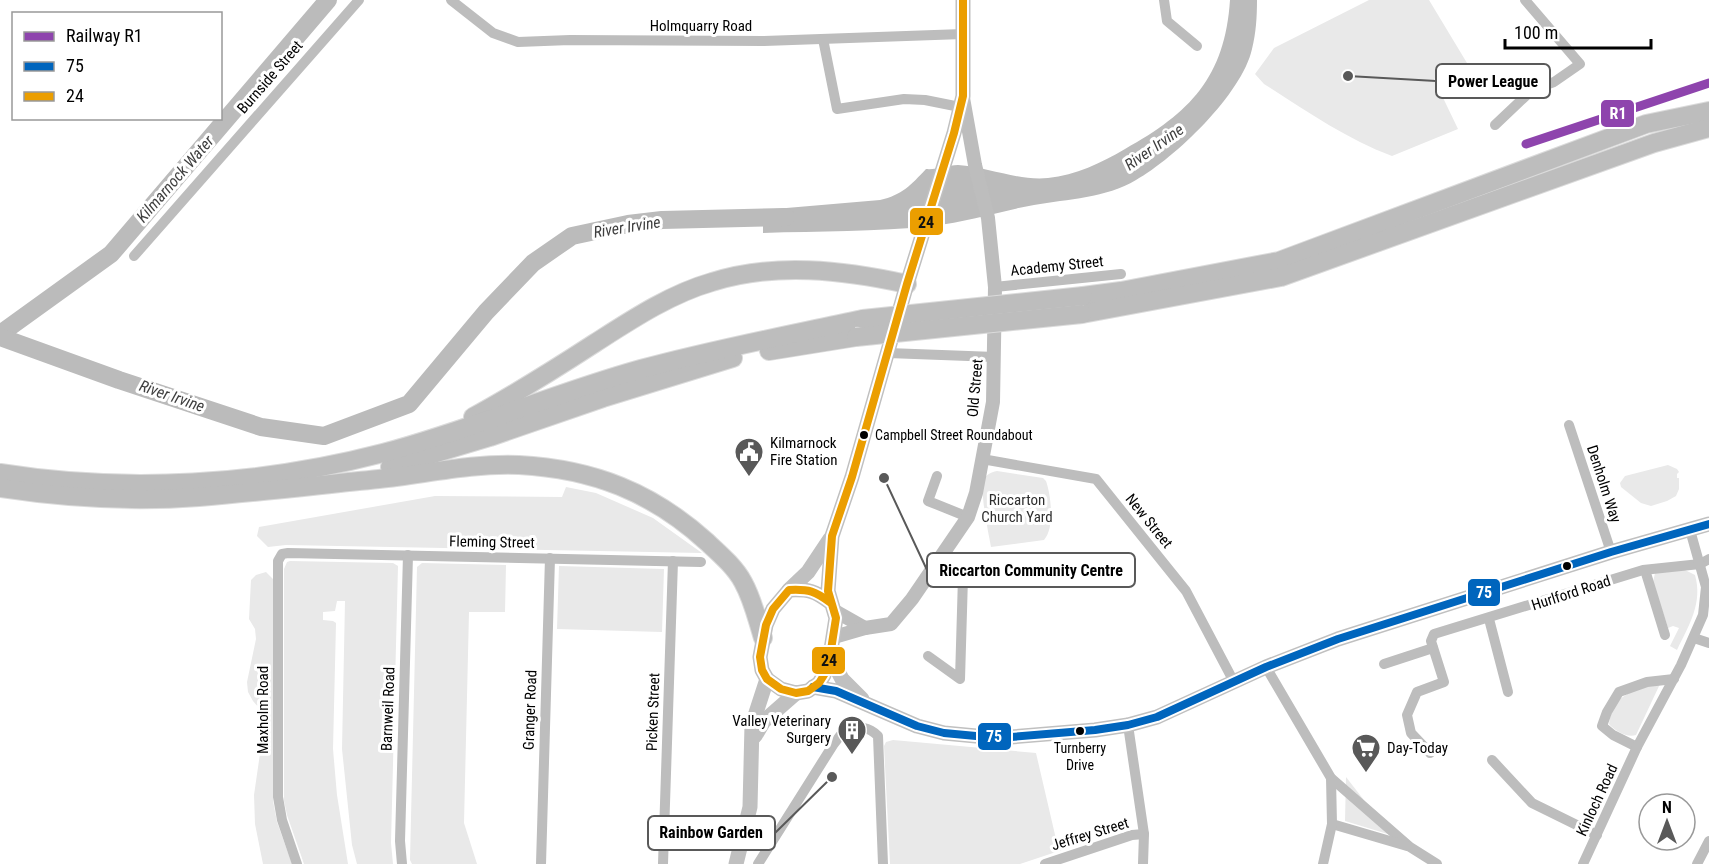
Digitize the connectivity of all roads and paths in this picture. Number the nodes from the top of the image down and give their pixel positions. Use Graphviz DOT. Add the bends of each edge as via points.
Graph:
graph roads {
  1 [pos="359,0"];
  2 [pos="451,0"];
  3 [pos="963,0"];
  4 [pos="1164,0"];
  5 [pos="1526,0"];
  6 [pos="963,34"];
  7 [pos="823,39"];
  8 [pos="1197,46"];
  9 [pos="962,101"];
  10 [pos="1709,111"];
  11 [pos="1495,125"];
  12 [pos="1709,129"];
  13 [pos="954,133"];
  14 [pos="970,140"];
  15 [pos="134,256"];
  16 [pos="1121,274"];
  17 [pos="907,284"];
  18 [pos="995,287"];
  19 [pos="1083,305"];
  20 [pos="888,353"];
  21 [pos="995,357"];
  22 [pos="1569,425"];
  23 [pos="382,453"];
  24 [pos="982,459"];
  25 [pos="0,473"];
  26 [pos="937,476"];
  27 [pos="0,488"];
  28 [pos="281,488"];
  29 [pos="969,517"];
  30 [pos="1709,524"];
  31 [pos="1690,531"];
  32 [pos="832,536"];
  33 [pos="1611,552"];
  34 [pos="282,554"];
  35 [pos="408,555"];
  36 [pos="550,558"];
  37 [pos="939,560"];
  38 [pos="673,561"];
  39 [pos="700,562"];
  40 [pos="1704,562"];
  41 [pos="1012,568"];
  42 [pos="1645,570"];
  43 [pos="963,577"];
  44 [pos="789,590"];
  45 [pos="833,607"];
  46 [pos="1489,619"];
  47 [pos="865,628"];
  48 [pos="1665,636"];
  49 [pos="834,637"];
  50 [pos="763,638"];
  51 [pos="1694,638"];
  52 [pos="1709,643"];
  53 [pos="1433,648"];
  54 [pos="830,656"];
  55 [pos="928,656"];
  56 [pos="1384,664"];
  57 [pos="1266,667"];
  58 [pos="767,679"];
  59 [pos="1674,679"];
  60 [pos="1234,682"];
  61 [pos="813,687"];
  62 [pos="1508,692"];
  63 [pos="796,693"];
  64 [pos="867,704"];
  65 [pos="1128,725"];
  66 [pos="751,742"];
  67 [pos="1637,747"];
  68 [pos="1430,753"];
  69 [pos="1492,760"];
  70 [pos="1331,777"];
  71 [pos="1332,824"];
  72 [pos="1143,834"];
  73 [pos="1597,835"];
  74 [pos="1709,842"];
  75 [pos="1410,847"];
  76 [pos="738,858"];
  77 [pos="759,862"];
  78 [pos="297,864"];
  79 [pos="402,864"];
  80 [pos="541,864"];
  81 [pos="663,864"];
  82 [pos="883,864"];
  83 [pos="1045,864"];
  84 [pos="1143,864"];
  85 [pos="1323,864"];
  86 [pos="1437,864"];
  87 [pos="1583,864"];
  88 [pos="1697,864"];
  1 -- 15 [label="street, Burnside Street"];
  2 -- 7 [label="street, Holmquarry Road" via="493,33 518,42"];
  3 -- 6 [label="main road"];
  4 -- 8 [label="street" via="1167,21"];
  5 -- 11 [label="street" via="1580,64 1554,82 1532,90"];
  6 -- 7 [label="street, Holmquarry Road"];
  6 -- 9 [label="main road"];
  7 -- 9 [label="street" via="837,109 904,99"];
  9 -- 13 [label="main road"];
  9 -- 14 [label="street, Old Street"];
  10 -- 19 [label="main road" via="1646,124 1279,261 1121,291"];
  12 -- 19 [label="main road" via="1654,143 1281,277"];
  13 -- 14 [label="street"];
  13 -- 17 [label="main road"];
  14 -- 18 [label="street, Old Street" via="988,218"];
  16 -- 18 [label="street, Academy Street"];
  17 -- 20 [label="main road"];
  17 -- 23 [label="main road" via="812,270 755,273 711,282 625,324 473,417"];
  18 -- 21 [label="street, Old Street"];
  19 -- 23 [label="main road, bridge" via="863,319 716,350 640,369"];
  19 -- 28 [label="main road, bridge" via="728,359 429,456 364,474"];
  20 -- 21 [label="street"];
  20 -- 32 [label="main road"];
  21 -- 24 [label="street, Old Street" via="993,402"];
  22 -- 33 [label="street, Denholm Way"];
  23 -- 25 [label="main road" via="273,475 179,483 73,481"];
  24 -- 29 [label="street, Old Street"];
  24 -- 60 [label="street, New Street" via="1095,479 1186,591"];
  26 -- 29 [label="street" via="928,501"];
  27 -- 28 [label="main road" via="138,499"];
  28 -- 50 [label="main road" via="483,466 561,469 602,478 641,494 688,524 727,560 743,581"];
  29 -- 37 [label="street, Old Street"];
  30 -- 31 [label="main road, Hurlford Road"];
  31 -- 33 [label="main road, Hurlford Road"];
  31 -- 40 [label="street, Kinloch Road"];
  32 -- 44 [label="main road" via="808,572"];
  32 -- 45 [label="main road" via="827,577"];
  33 -- 57 [label="main road, Hurlford Road" via="1344,637"];
  34 -- 35 [label="street, Fleming Street"];
  34 -- 78 [label="street, Maxholm Road" via="278,797"];
  35 -- 36 [label="street, Fleming Street"];
  35 -- 79 [label="street, Barnweil Road"];
  36 -- 38 [label="street, Fleming Street"];
  36 -- 80 [label="street, Granger Road"];
  37 -- 43 [label="street"];
  37 -- 47 [label="street, Old Street" via="891,624"];
  38 -- 39 [label="street, Fleming Street"];
  38 -- 81 [label="street, Picken Street"];
  40 -- 42 [label="street, Hurlford Road"];
  40 -- 51 [label="street, Kinloch Road" via="1703,615"];
  41 -- 43 [label="street"];
  42 -- 46 [label="street, Hurlford Road"];
  42 -- 48 [label="street"];
  43 -- 55 [label="street" via="960,679"];
  44 -- 45 [label="main road" via="814,591"];
  44 -- 50 [label="main road" via="773,609"];
  45 -- 47 [label="street"];
  45 -- 49 [label="main road"];
  46 -- 53 [label="street, Hurlford Road" via="1434,634"];
  46 -- 62 [label="street"];
  47 -- 49 [label="street, Old Street"];
  49 -- 54 [label="main road"];
  50 -- 58 [label="main road" via="760,657"];
  51 -- 52 [label="street"];
  51 -- 59 [label="street, Kinloch Road"];
  53 -- 56 [label="street"];
  53 -- 68 [label="street" via="1444,682 1417,692 1407,715 1411,733"];
  54 -- 61 [label="main road" via="824,675"];
  54 -- 64 [label="main road, Hurlford Road" via="842,680"];
  57 -- 60 [label="main road, Hurlford Road"];
  57 -- 70 [label="street"];
  58 -- 63 [label="main road"];
  58 -- 66 [label="main road" via="752,725"];
  59 -- 67 [label="street, Kinloch Road"];
  59 -- 67 [label="street" via="1647,682 1619,692 1606,712 1602,726"];
  60 -- 65 [label="main road, Hurlford Road" via="1157,717"];
  61 -- 63 [label="main road"];
  61 -- 64 [label="main road, Hurlford Road" via="836,691"];
  63 -- 66 [label="main road" via="764,721"];
  64 -- 65 [label="main road, Hurlford Road" via="917,726 976,736 1052,735"];
  65 -- 72 [label="street"];
  66 -- 76 [label="main road" via="750,807"];
  67 -- 73 [label="street, Kinloch Road"];
  69 -- 73 [label="street" via="1532,803"];
  70 -- 71 [label="street"];
  70 -- 75 [label="street"];
  71 -- 75 [label="street"];
  71 -- 85 [label="street"];
  72 -- 83 [label="street, Jeffrey Street"];
  72 -- 84 [label="street"];
  73 -- 87 [label="street, Kinloch Road"];
  74 -- 88 [label="street"];
  75 -- 86 [label="street"];
  76 -- 77 [label="street"];
  77 -- 82 [label="street" via="832,745 846,728 861,727 872,729 878,736"];
}
